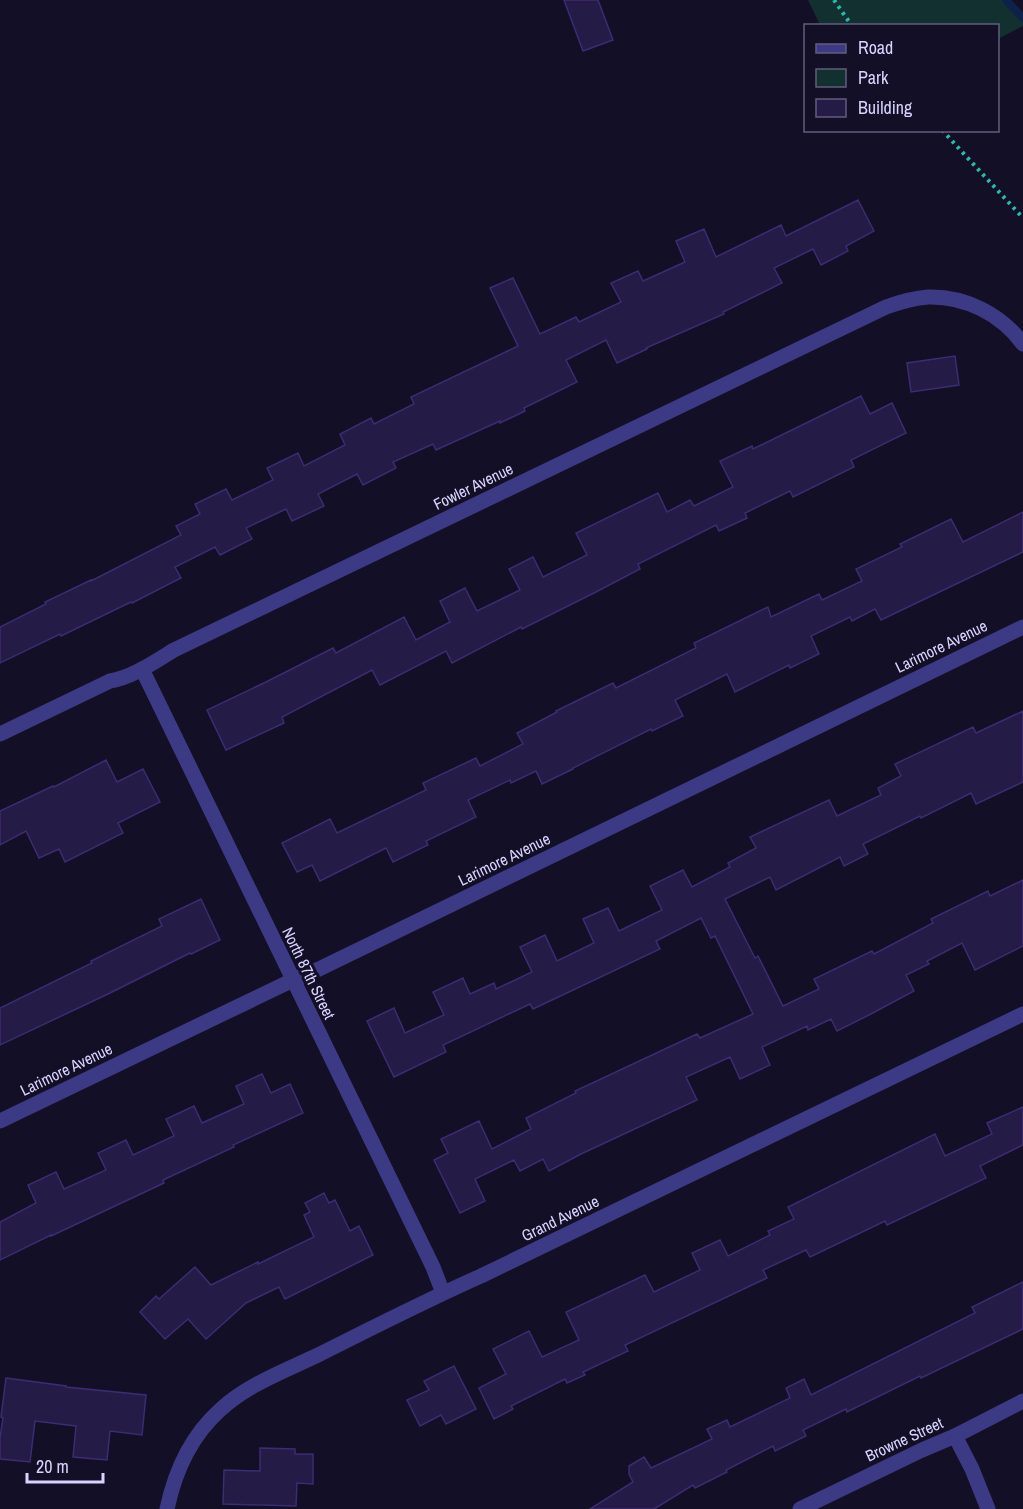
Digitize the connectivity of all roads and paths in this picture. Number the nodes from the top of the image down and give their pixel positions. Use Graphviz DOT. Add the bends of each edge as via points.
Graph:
graph roads {
  1 [pos="834,0"];
  2 [pos="851,24"];
  3 [pos="944,132"];
  4 [pos="1023,218"];
  5 [pos="1023,344"];
  6 [pos="1023,627"];
  7 [pos="142,669"];
  8 [pos="0,734"];
  9 [pos="293,980"];
  10 [pos="1023,1014"];
  11 [pos="0,1121"];
  12 [pos="443,1293"];
  13 [pos="1023,1401"];
  14 [pos="956,1436"];
  15 [pos="167,1509"];
  16 [pos="800,1509"];
  17 [pos="988,1509"];
  1 -- 2 [label="path"];
  3 -- 4 [label="path"];
  5 -- 7 [label="street, Fowler Avenue" via="988,312 957,300 929,297 886,307 174,650"];
  6 -- 9 [label="street, Larimore Avenue"];
  7 -- 8 [label="street, Fowler Avenue"];
  7 -- 9 [label="street, North 87th Street"];
  9 -- 11 [label="street, Larimore Avenue"];
  9 -- 12 [label="street, North 87th Street"];
  10 -- 12 [label="street, Grand Avenue"];
  12 -- 15 [label="street, Grand Avenue" via="250,1388 221,1409 200,1432 181,1463"];
  13 -- 14 [label="street, Browne Street"];
  14 -- 16 [label="street, Browne Street"];
  14 -- 17 [label="street"];
}
